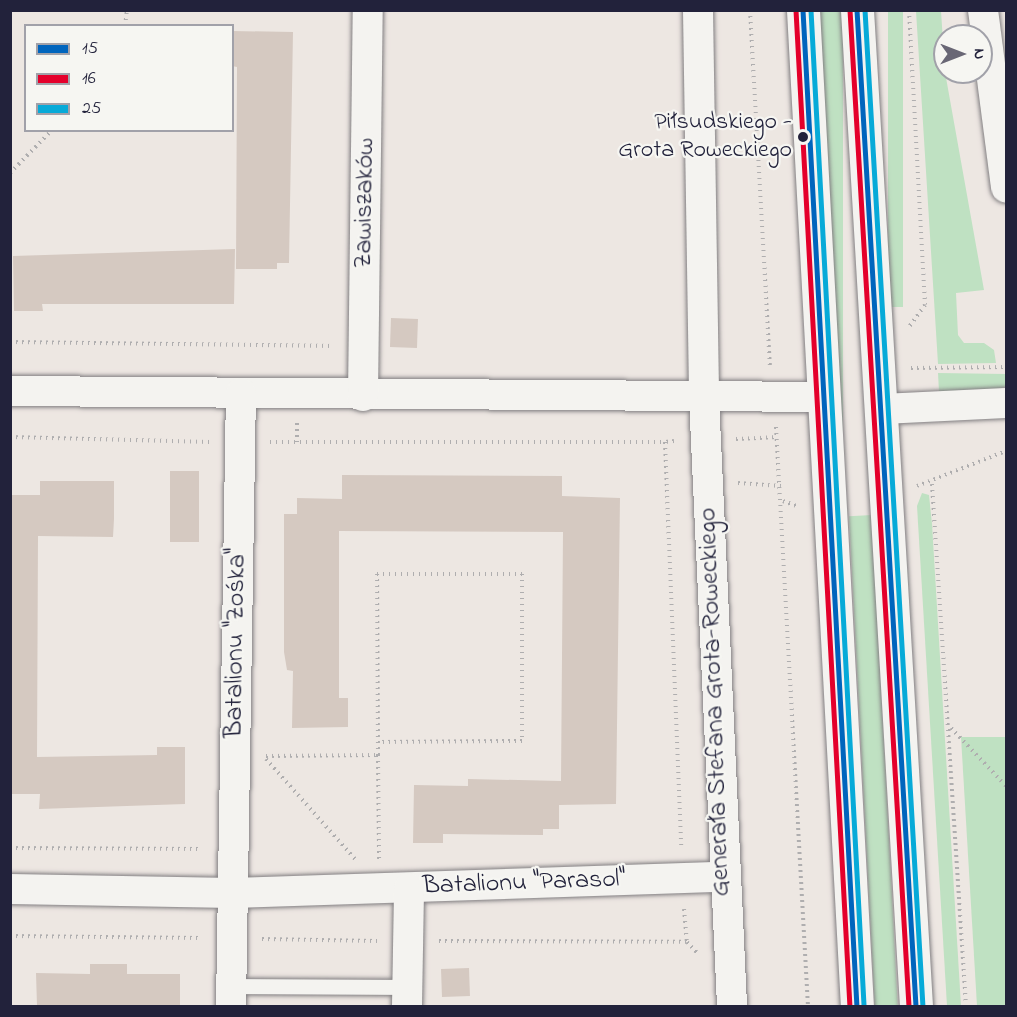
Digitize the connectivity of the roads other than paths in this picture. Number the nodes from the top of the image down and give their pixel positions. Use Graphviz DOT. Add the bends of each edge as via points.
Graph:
graph roads {
  1 [pos="368,10"];
  2 [pos="698,10"];
  3 [pos="803,10"];
  4 [pos="857,10"];
  5 [pos="983,10"];
  6 [pos="1006,188"];
  7 [pos="10,391"];
  8 [pos="241,393"];
  9 [pos="363,396"];
  10 [pos="824,397"];
  11 [pos="704,398"];
  12 [pos="1006,403"];
  13 [pos="882,409"];
  14 [pos="722,877"];
  15 [pos="394,888"];
  16 [pos="10,889"];
  17 [pos="233,893"];
  18 [pos="231,996"];
  19 [pos="407,997"];
  20 [pos="732,1006"];
  21 [pos="858,1006"];
  22 [pos="916,1006"];
  1 -- 9 [label="street, Zawiszaków"];
  2 -- 11 [label="street, Generała Stefana Grota-Roweckiego"];
  3 -- 10 [label="street"];
  4 -- 13 [label="street"];
  5 -- 6 [label="street"];
  7 -- 8 [label="street"];
  8 -- 9 [label="street"];
  8 -- 17 [label="street, Batalionu \"Zośka\""];
  9 -- 11 [label="street"];
  10 -- 11 [label="street"];
  10 -- 21 [label="street"];
  11 -- 14 [label="street, Generała Stefana Grota-Roweckiego"];
  12 -- 13 [label="street"];
  13 -- 22 [label="street"];
  14 -- 15 [label="street, Batalionu \"Parasol\""];
  14 -- 20 [label="street, Generała Stefana Grota-Roweckiego"];
  15 -- 17 [label="street"];
  15 -- 19 [label="street, Batalionu \"Parasol\"" via="408,941"];
  16 -- 17 [label="street"];
  17 -- 18 [label="street, Batalionu \"Zośka\""];
  18 -- 19 [label="lane"];
}
